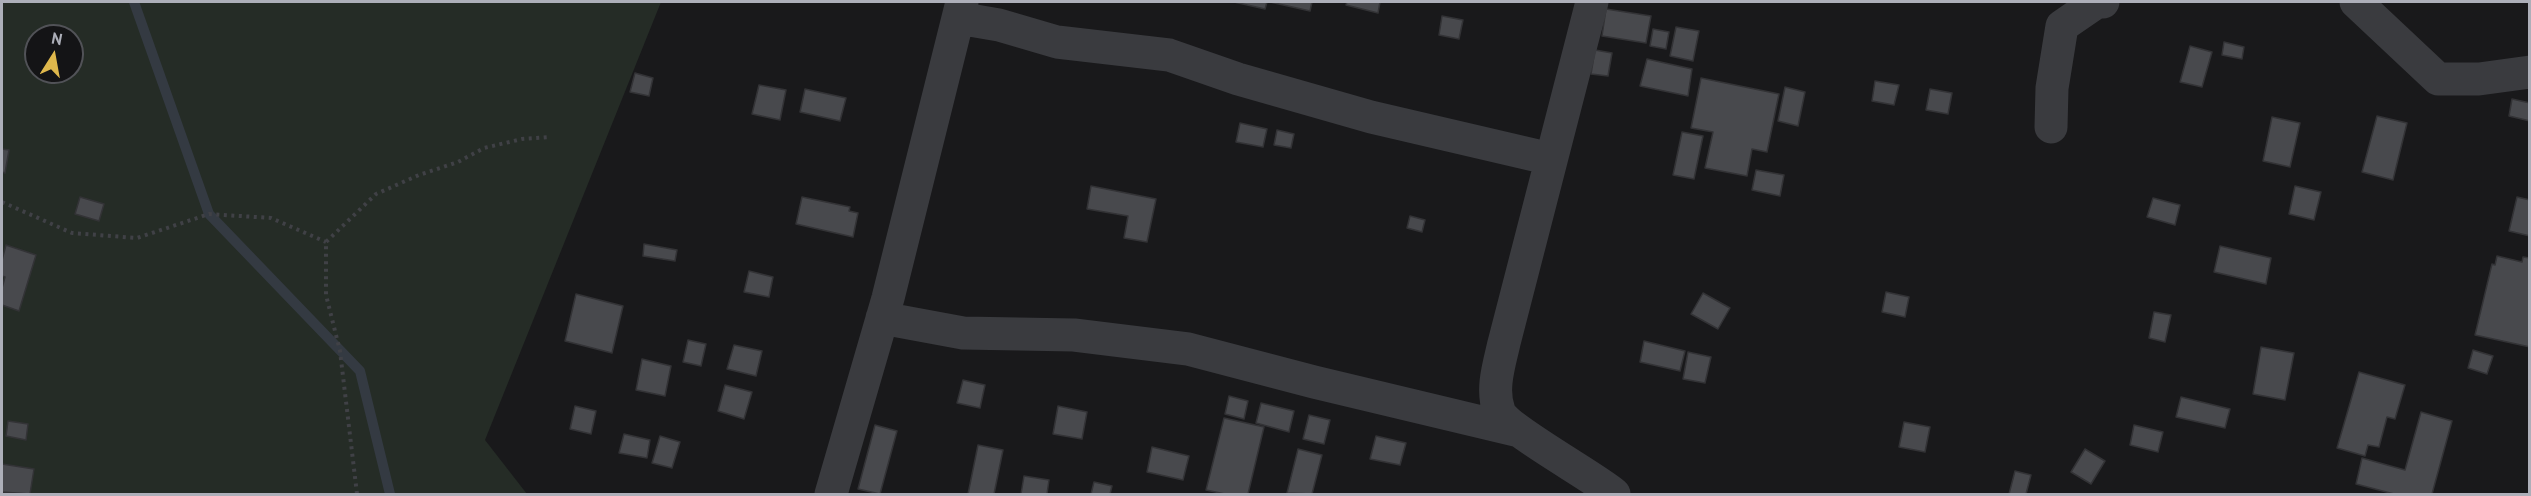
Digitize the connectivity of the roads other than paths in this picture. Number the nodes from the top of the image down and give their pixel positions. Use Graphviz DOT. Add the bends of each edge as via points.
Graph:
graph roads {
  1 [pos="1592,2"];
  2 [pos="2103,2"];
  3 [pos="2356,2"];
  4 [pos="960,10"];
  5 [pos="2529,72"];
  6 [pos="2051,127"];
  7 [pos="1551,159"];
  8 [pos="882,318"];
  9 [pos="1519,431"];
  10 [pos="831,495"];
  11 [pos="1614,495"];
  1 -- 7 [label="street"];
  2 -- 6 [label="street" via="2097,2 2062,26 2052,88"];
  3 -- 5 [label="street" via="2438,79 2479,79"];
  4 -- 7 [label="street" via="1057,42 1169,56 1371,117"];
  4 -- 8 [label="street"];
  7 -- 9 [label="street" via="1496,377 1500,413"];
  8 -- 9 [label="street" via="963,333 1074,335 1188,349"];
  8 -- 10 [label="street"];
  9 -- 11 [label="street"];
}
